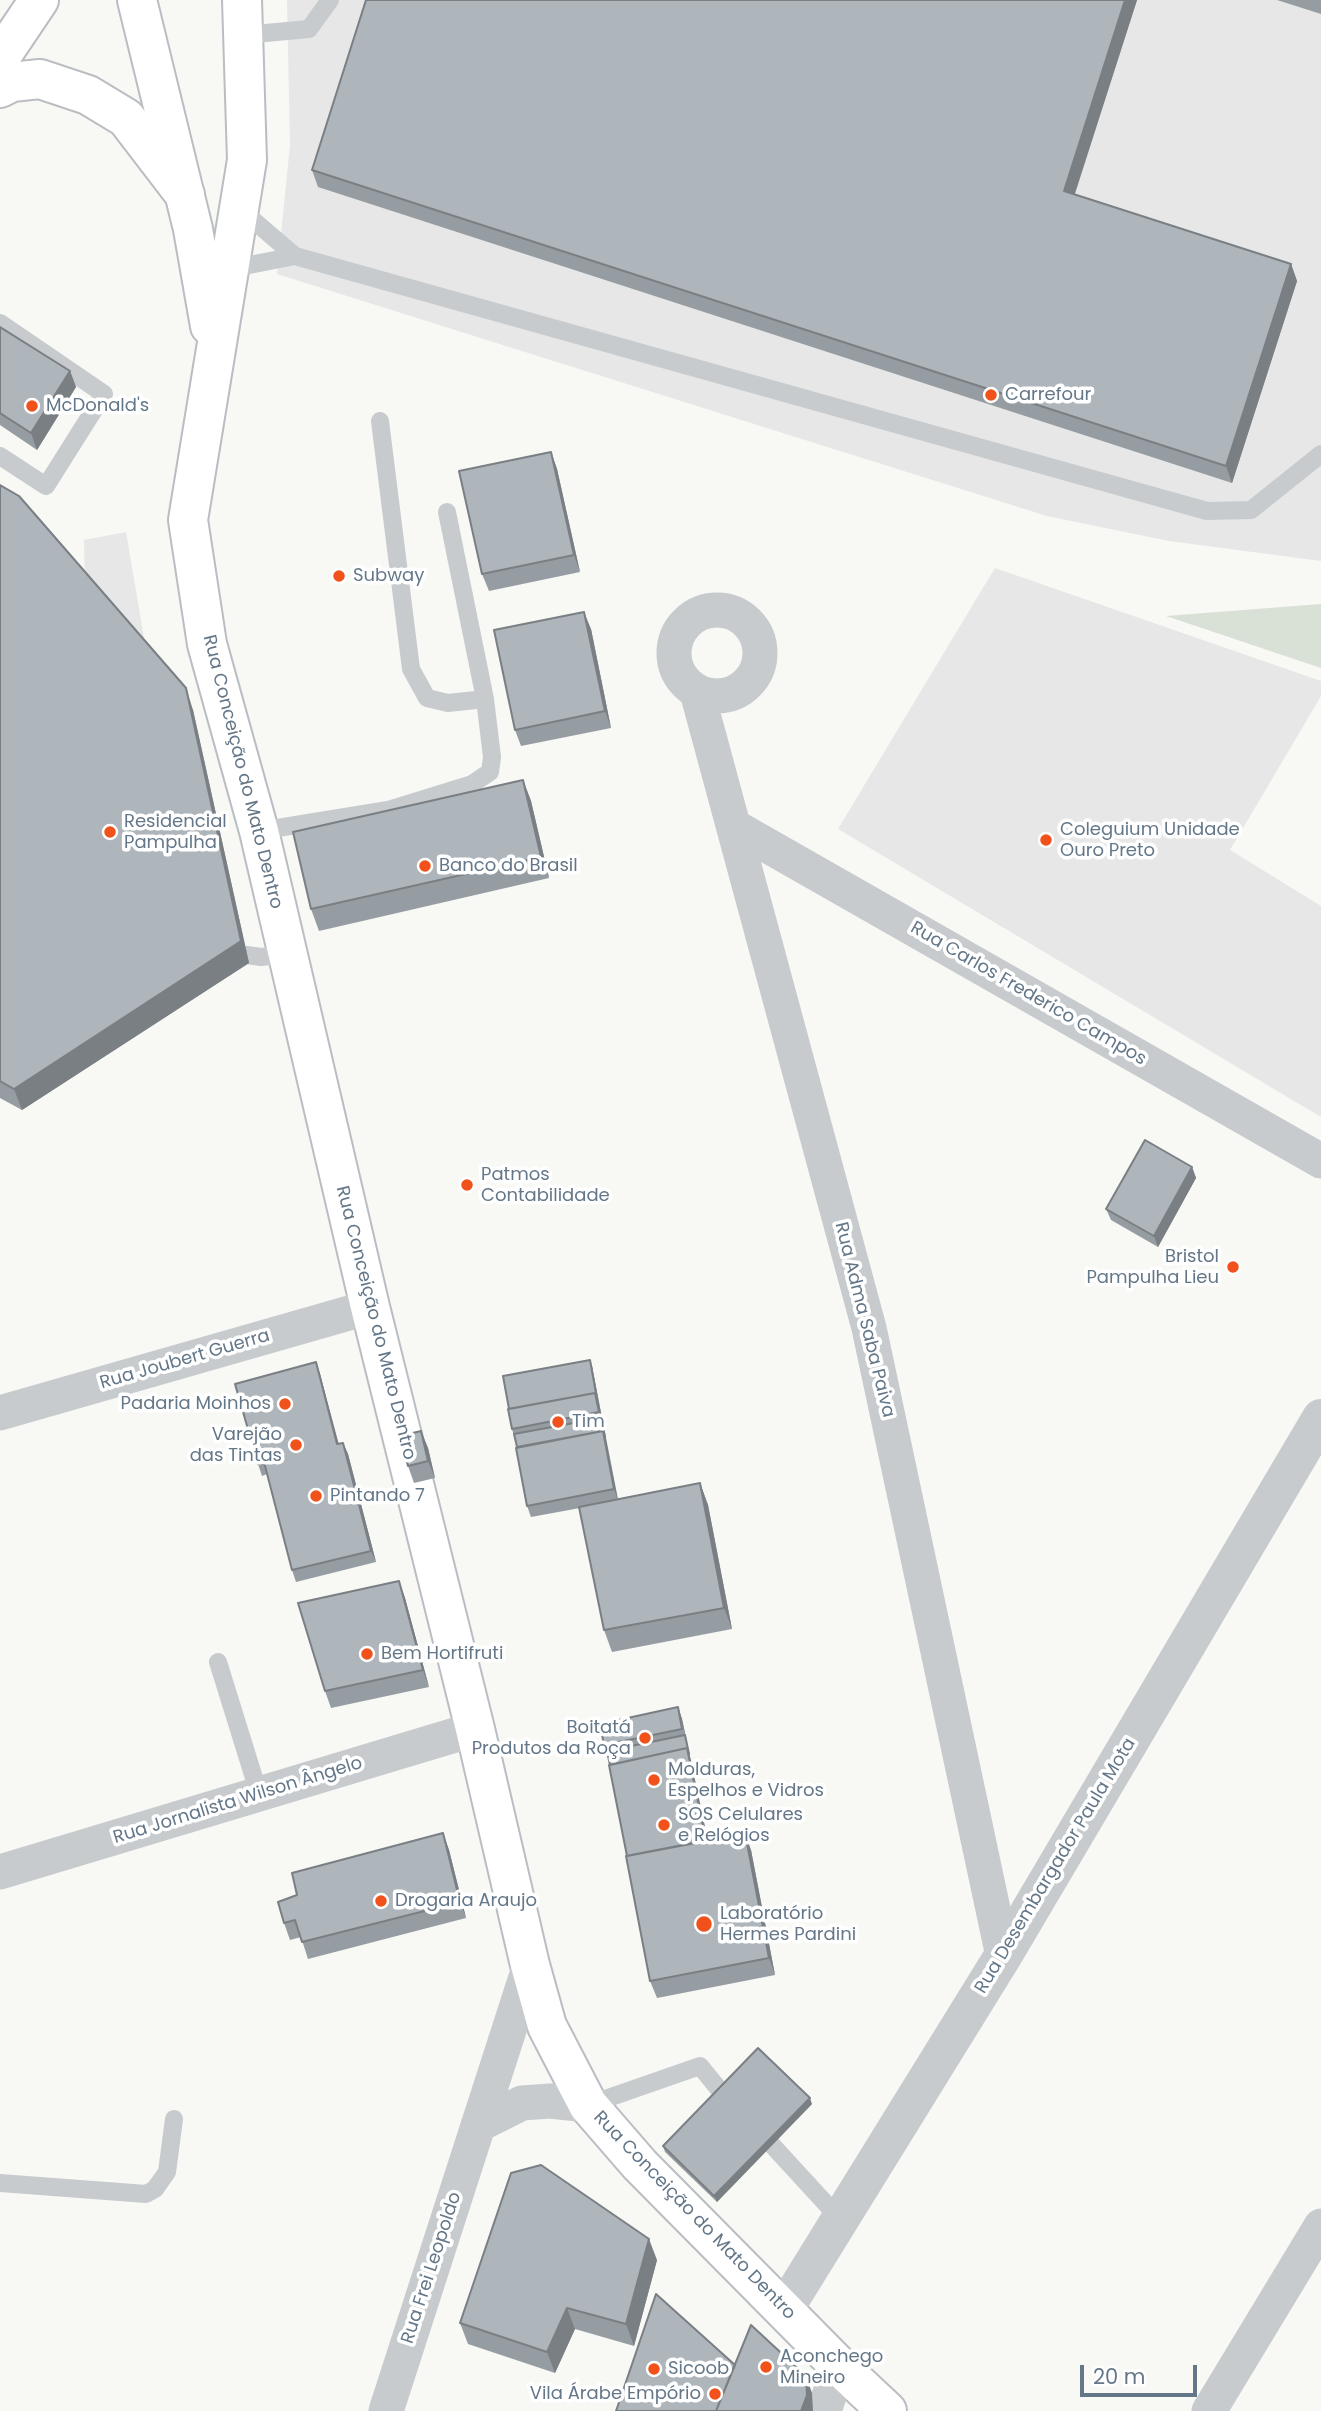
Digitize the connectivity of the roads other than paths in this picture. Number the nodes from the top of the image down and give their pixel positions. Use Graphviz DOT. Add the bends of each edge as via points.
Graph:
graph roads {
  1 [pos="39,0"];
  2 [pos="330,0"];
  3 [pos="138,3"];
  4 [pos="242,16"];
  5 [pos="0,58"];
  6 [pos="0,88"];
  7 [pos="185,195"];
  8 [pos="239,208"];
  9 [pos="295,256"];
  10 [pos="229,269"];
  11 [pos="0,323"];
  12 [pos="215,360"];
  13 [pos="380,421"];
  14 [pos="1321,454"];
  15 [pos="0,456"];
  16 [pos="447,512"];
  17 [pos="697,692"];
  18 [pos="485,699"];
  19 [pos="735,827"];
  20 [pos="259,831"];
  21 [pos="288,954"];
  22 [pos="247,955"];
  23 [pos="1321,1161"];
  24 [pos="370,1307"];
  25 [pos="0,1413"];
  26 [pos="1321,1418"];
  27 [pos="218,1662"];
  28 [pos="475,1729"];
  29 [pos="259,1794"];
  30 [pos="0,1872"];
  31 [pos="1003,1956"];
  32 [pos="530,1965"];
  33 [pos="722,2093"];
  34 [pos="588,2105"];
  35 [pos="174,2119"];
  36 [pos="478,2125"];
  37 [pos="772,2145"];
  38 [pos="0,2183"];
  39 [pos="840,2220"];
  40 [pos="1321,2226"];
  41 [pos="784,2310"];
  42 [pos="839,2367"];
  43 [pos="386,2411"];
  44 [pos="824,2411"];
  45 [pos="887,2411"];
  46 [pos="1209,2411"];
  1 -- 5 [label="main road"];
  2 -- 4 [label="lane" via="309,29"];
  3 -- 7 [label="main road, Rua Conceição do Mato Dentro"];
  4 -- 8 [label="main road, Rua Conceição do Mato Dentro" via="247,160"];
  6 -- 7 [label="main road" via="40,79 88,94 126,118"];
  7 -- 12 [label="main road, Rua Conceição do Mato Dentro"];
  8 -- 9 [label="lane"];
  8 -- 10 [label="main road, Rua Conceição do Mato Dentro"];
  9 -- 10 [label="lane"];
  9 -- 14 [label="lane" via="1207,511 1251,510"];
  10 -- 12 [label="main road, Rua Conceição do Mato Dentro"];
  11 -- 15 [label="lane" via="104,394 46,486"];
  12 -- 20 [label="main road, Rua Conceição do Mato Dentro" via="188,520 208,644"];
  13 -- 18 [label="lane" via="411,669 427,698 448,703"];
  16 -- 18 [label="lane"];
  17 -- 19 [label="street, Rua Adma Saba Paiva"];
  18 -- 20 [label="lane" via="490,772 471,784 388,810"];
  19 -- 23 [label="street, Rua Carlos Frederico Campos"];
  19 -- 31 [label="street, Rua Adma Saba Paiva" via="869,1328"];
  20 -- 21 [label="main road, Rua Conceição do Mato Dentro"];
  21 -- 22 [label="lane"];
  21 -- 24 [label="main road, Rua Conceição do Mato Dentro"];
  24 -- 25 [label="street, Rua Joubert Guerra"];
  24 -- 28 [label="main road, Rua Conceição do Mato Dentro"];
  26 -- 31 [label="street, Rua Desembargador Paula Mota"];
  27 -- 29 [label="lane"];
  28 -- 29 [label="street, Rua Jornalista Wilson Ângelo"];
  28 -- 32 [label="main road, Rua Conceição do Mato Dentro"];
  29 -- 30 [label="street, Rua Jornalista Wilson Ângelo"];
  31 -- 39 [label="street, Rua Desembargador Paula Mota"];
  32 -- 34 [label="main road, Rua Conceição do Mato Dentro" via="547,2026"];
  32 -- 36 [label="street, Rua Frei Leopoldo"];
  33 -- 34 [label="lane" via="700,2066"];
  34 -- 36 [label="street" via="522,2103"];
  34 -- 41 [label="main road, Rua Conceição do Mato Dentro" via="640,2165"];
  35 -- 38 [label="lane" via="167,2172 146,2194"];
  36 -- 43 [label="street, Rua Frei Leopoldo"];
  37 -- 39 [label="lane"];
  39 -- 41 [label="street, Rua Desembargador Paula Mota"];
  40 -- 46 [label="street"];
  41 -- 42 [label="main road, Rua Conceição do Mato Dentro"];
  42 -- 44 [label="street"];
  42 -- 45 [label="main road, Rua Conceição do Mato Dentro"];
}
